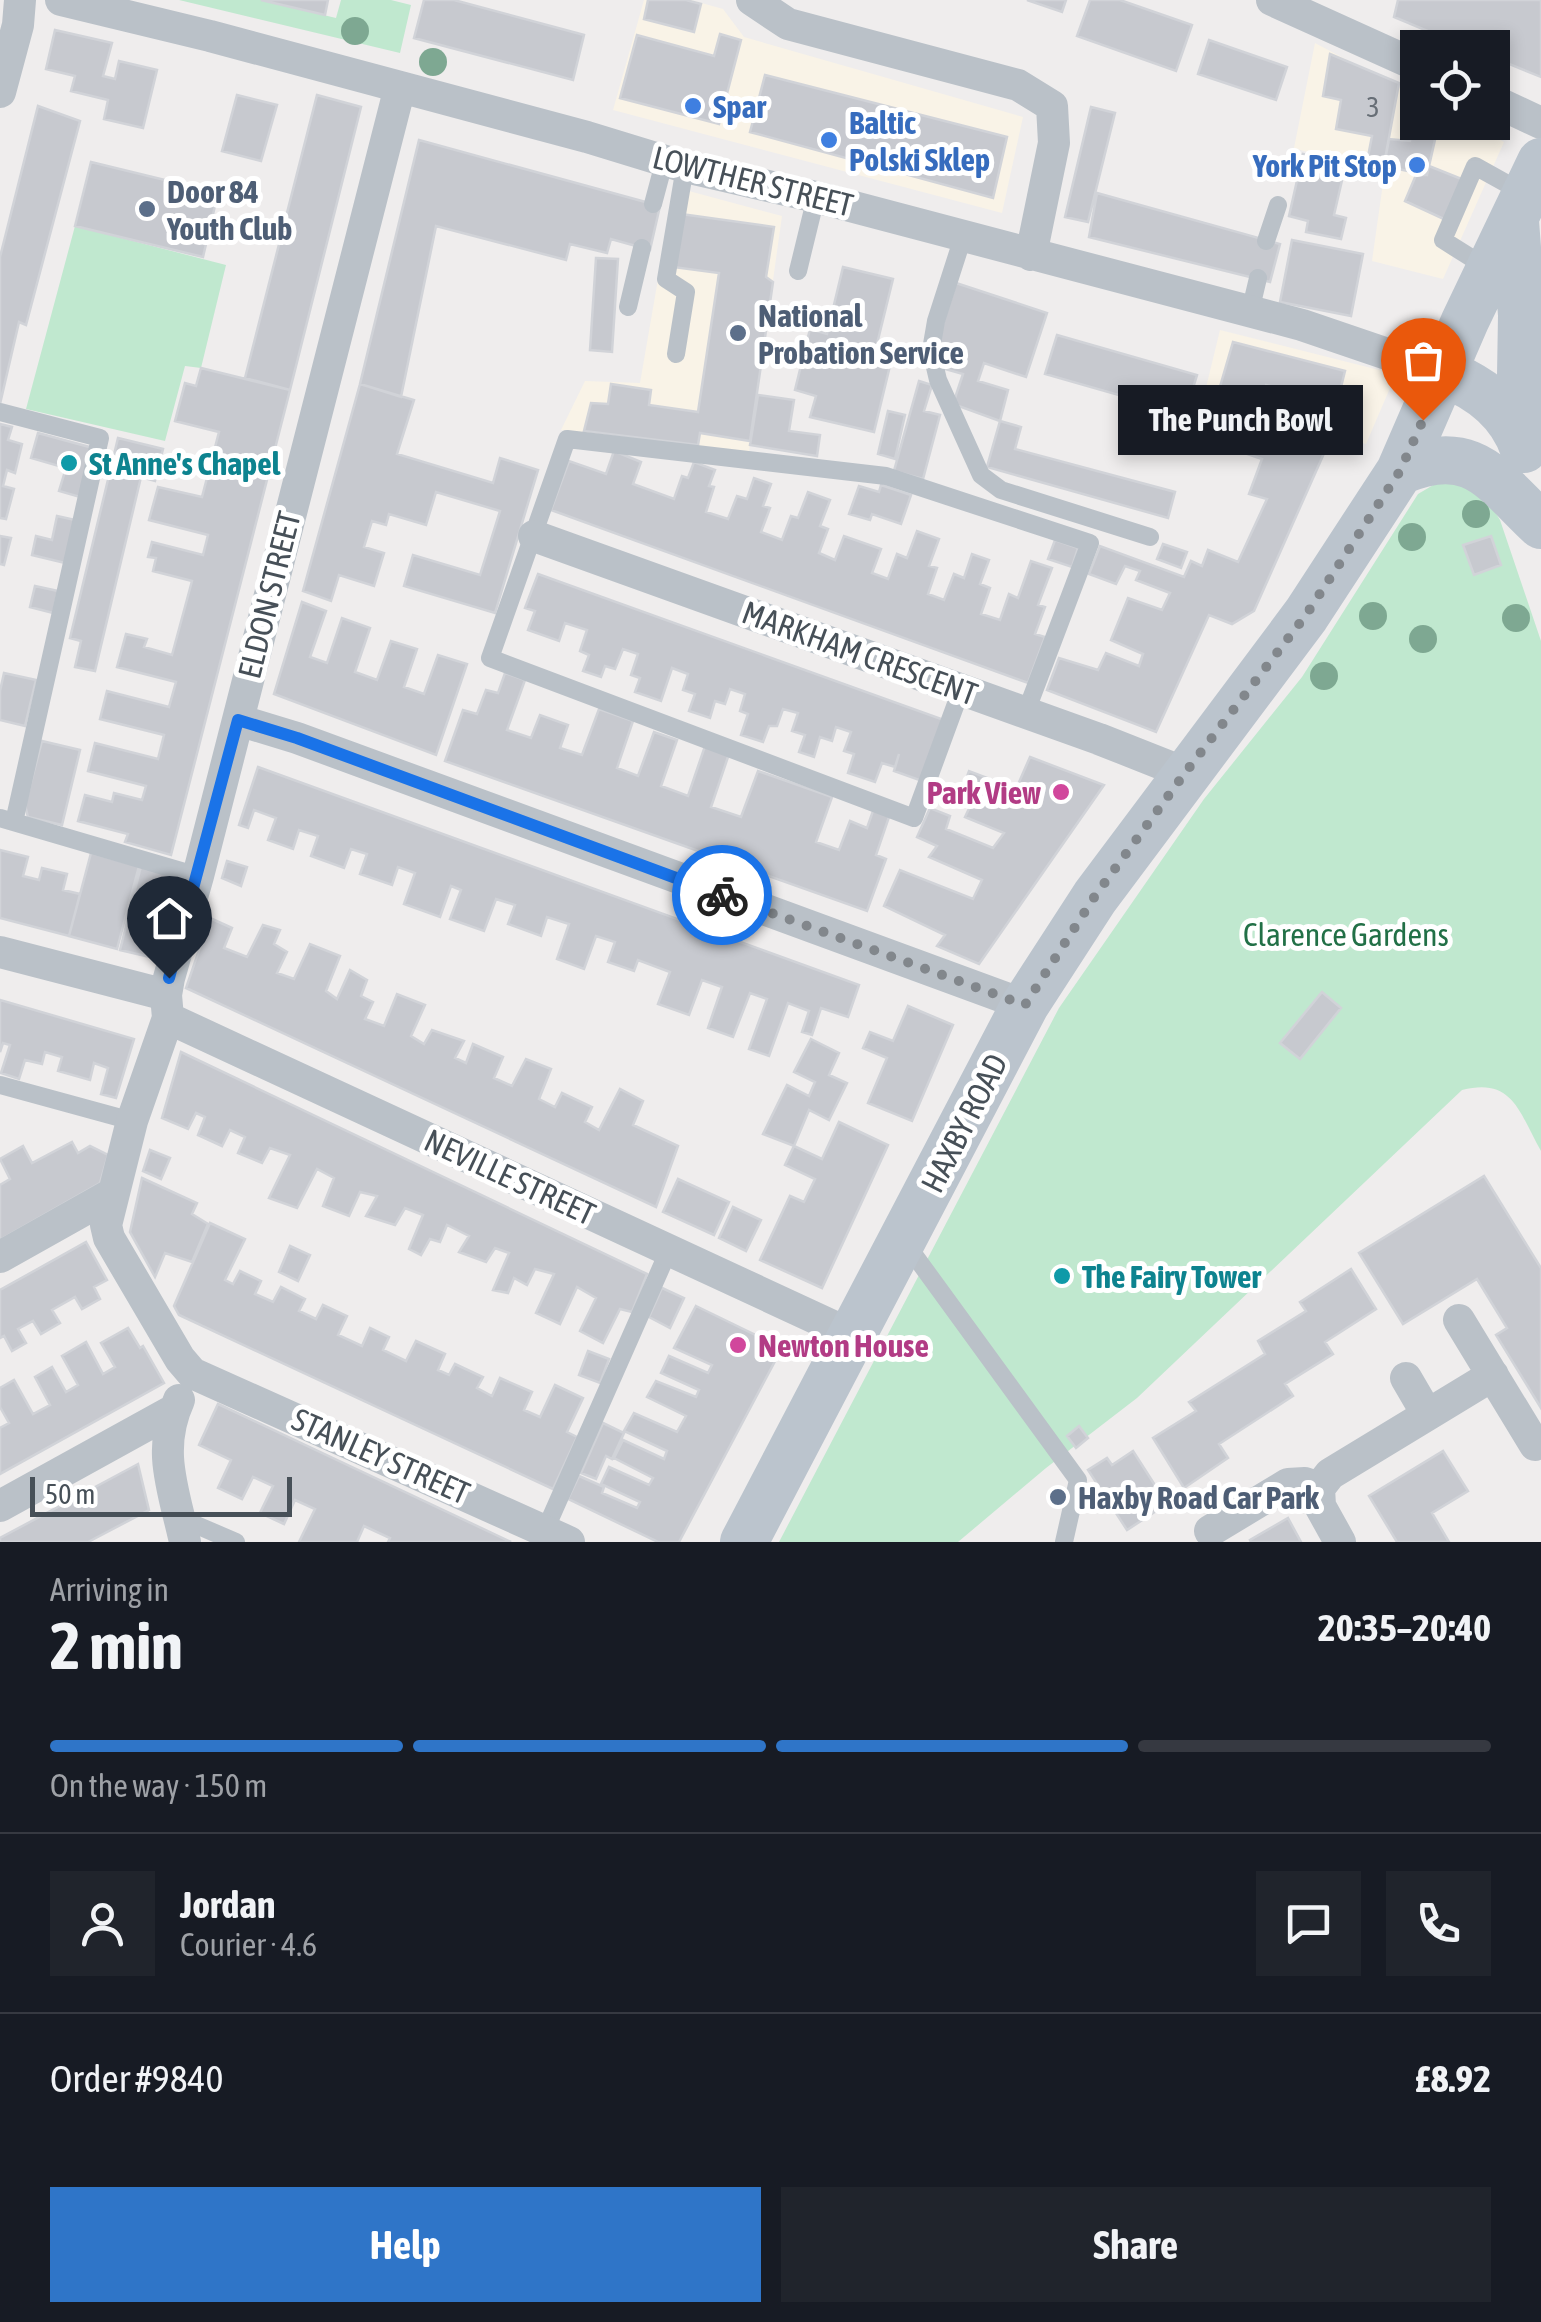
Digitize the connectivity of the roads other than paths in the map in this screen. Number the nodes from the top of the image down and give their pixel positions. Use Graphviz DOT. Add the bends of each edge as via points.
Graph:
graph roads {
  1 [pos="20,0"];
  2 [pos="61,0"];
  3 [pos="752,0"];
  4 [pos="1272,0"];
  5 [pos="1309,8"];
  6 [pos="1400,56"];
  7 [pos="400,87"];
  8 [pos="0,92"];
  9 [pos="1510,109"];
  10 [pos="1541,124"];
  11 [pos="675,163"];
  12 [pos="1527,191"];
  13 [pos="816,197"];
  14 [pos="653,204"];
  15 [pos="1278,205"];
  16 [pos="962,237"];
  17 [pos="1266,240"];
  18 [pos="642,248"];
  19 [pos="1032,255"];
  20 [pos="1490,269"];
  21 [pos="798,271"];
  22 [pos="1258,278"];
  23 [pos="628,307"];
  24 [pos="1250,312"];
  25 [pos="1531,318"];
  26 [pos="676,354"];
  27 [pos="1443,373"];
  28 [pos="0,412"];
  29 [pos="1520,438"];
  30 [pos="1400,471"];
  31 [pos="1541,497"];
  32 [pos="1541,525"];
  33 [pos="534,536"];
  34 [pos="1150,537"];
  35 [pos="961,690"];
  36 [pos="1026,712"];
  37 [pos="238,720"];
  38 [pos="1185,773"];
  39 [pos="7,820"];
  40 [pos="198,876"];
  41 [pos="0,952"];
  42 [pos="1025,1005"];
  43 [pos="167,1007"];
  44 [pos="0,1086"];
  45 [pos="132,1120"];
  46 [pos="114,1194"];
  47 [pos="903,1240"];
  48 [pos="668,1252"];
  49 [pos="0,1256"];
  50 [pos="1459,1320"];
  51 [pos="852,1335"];
  52 [pos="192,1373"];
  53 [pos="1492,1375"];
  54 [pos="1406,1378"];
  55 [pos="174,1410"];
  56 [pos="1428,1414"];
  57 [pos="1536,1445"];
  58 [pos="1319,1488"];
  59 [pos="0,1506"];
  60 [pos="183,1530"];
  61 [pos="1210,1531"];
  62 [pos="551,1538"];
  63 [pos="236,1542"];
  64 [pos="744,1542"];
  65 [pos="1064,1542"];
  66 [pos="1340,1542"];
  1 -- 8 [label="street"];
  2 -- 7 [label="street, LOWTHER STREET"];
  3 -- 19 [label="street" via="788,24 1018,85 1052,106 1054,144"];
  4 -- 5 [label="street"];
  5 -- 6 [label="street"];
  7 -- 11 [label="street, LOWTHER STREET"];
  7 -- 37 [label="street, ELDON STREET"];
  9 -- 10 [label="street"];
  11 -- 13 [label="street, LOWTHER STREET"];
  11 -- 14 [label="lane"];
  11 -- 26 [label="lane" via="666,279 686,292"];
  12 -- 20 [label="street, HAXBY ROAD"];
  12 -- 20 [label="lane" via="1475,166 1443,240"];
  12 -- 25 [label="street"];
  13 -- 16 [label="street, LOWTHER STREET"];
  13 -- 21 [label="lane"];
  15 -- 17 [label="lane"];
  16 -- 19 [label="street, LOWTHER STREET"];
  16 -- 34 [label="lane" via="931,350 981,475 1001,490"];
  18 -- 23 [label="lane"];
  19 -- 24 [label="street, LOWTHER STREET"];
  20 -- 27 [label="street, HAXBY ROAD"];
  22 -- 24 [label="lane"];
  24 -- 27 [label="street, LOWTHER STREET"];
  25 -- 29 [label="street"];
  27 -- 29 [label="street" via="1478,388"];
  27 -- 30 [label="street, HAXBY ROAD"];
  28 -- 39 [label="lane" via="100,438"];
  29 -- 31 [label="street"];
  30 -- 32 [label="street" via="1440,459 1486,471"];
  30 -- 38 [label="street, HAXBY ROAD" via="1306,615"];
  33 -- 35 [label="street, MARKHAM CRESCENT"];
  33 -- 35 [label="lane" via="490,658 914,818"];
  33 -- 36 [label="lane" via="567,439 886,476 1090,542"];
  35 -- 36 [label="street, MARKHAM CRESCENT"];
  36 -- 38 [label="street, MARKHAM CRESCENT"];
  37 -- 40 [label="street, ELDON STREET"];
  37 -- 42 [label="street"];
  38 -- 42 [label="street, HAXBY ROAD"];
  39 -- 40 [label="lane"];
  40 -- 43 [label="street, ELDON STREET"];
  41 -- 43 [label="street, NEVILLE STREET"];
  42 -- 47 [label="street, HAXBY ROAD"];
  43 -- 45 [label="street, ELDON STREET"];
  43 -- 48 [label="street, NEVILLE STREET"];
  44 -- 45 [label="lane"];
  45 -- 46 [label="street, ELDON STREET"];
  46 -- 49 [label="street"];
  46 -- 52 [label="street, ELDON STREET" via="109,1238"];
  47 -- 51 [label="street, HAXBY ROAD"];
  47 -- 65 [label="lane" via="1078,1480"];
  48 -- 51 [label="street, NEVILLE STREET"];
  48 -- 62 [label="lane"];
  50 -- 53 [label="street"];
  51 -- 64 [label="street, HAXBY ROAD"];
  52 -- 55 [label="street"];
  52 -- 62 [label="street, STANLEY STREET"];
  53 -- 56 [label="street"];
  53 -- 57 [label="street"];
  54 -- 56 [label="street"];
  55 -- 59 [label="street"];
  55 -- 60 [label="street" via="165,1452"];
  56 -- 58 [label="street" via="1330,1474"];
  58 -- 61 [label="street" via="1288,1484"];
  58 -- 66 [label="street" via="1320,1506"];
  60 -- 63 [label="lane"];
}
